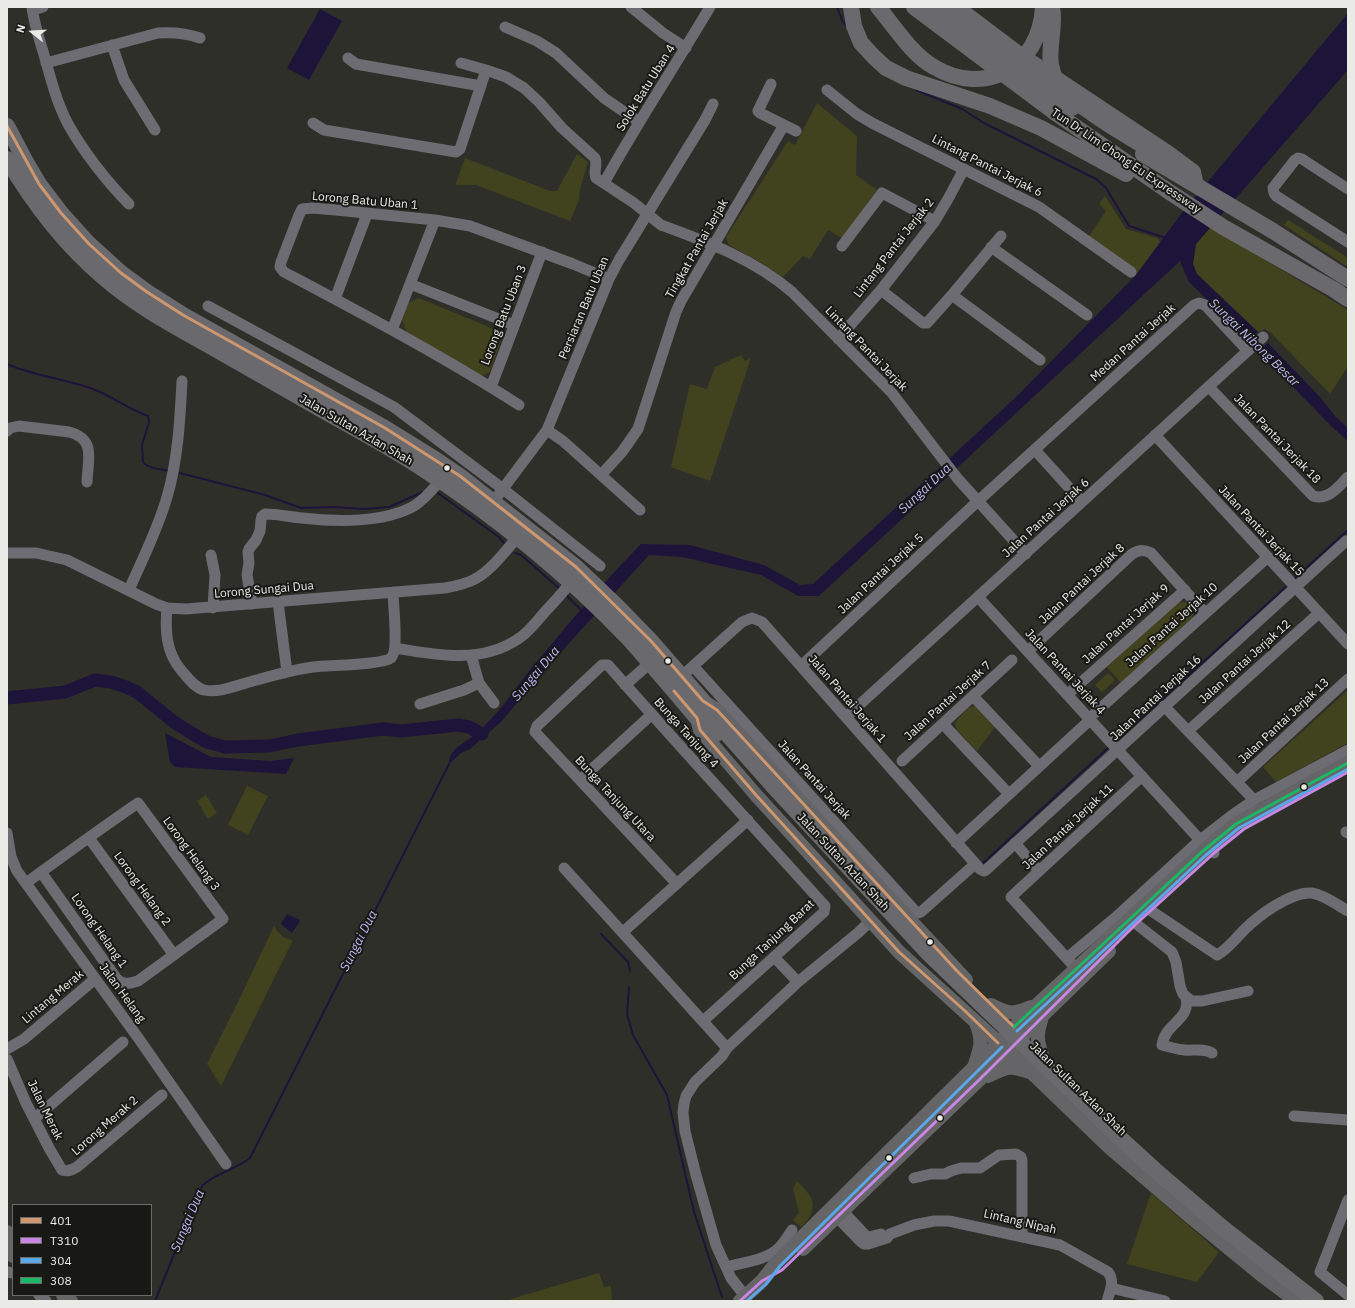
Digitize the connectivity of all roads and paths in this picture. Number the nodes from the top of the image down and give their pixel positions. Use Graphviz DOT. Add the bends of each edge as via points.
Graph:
graph roads {
  1 [pos="631,7"];
  2 [pos="710,7"];
  3 [pos="851,7"];
  4 [pos="878,7"];
  5 [pos="914,7"];
  6 [pos="937,7"];
  7 [pos="956,7"];
  8 [pos="1043,7"];
  9 [pos="1052,7"];
  10 [pos="36,8"];
  11 [pos="505,27"];
  12 [pos="200,38"];
  13 [pos="112,45"];
  14 [pos="686,48"];
  15 [pos="348,58"];
  16 [pos="46,63"];
  17 [pos="461,63"];
  18 [pos="486,70"];
  19 [pos="771,84"];
  20 [pos="481,86"];
  21 [pos="827,90"];
  22 [pos="713,104"];
  23 [pos="639,122"];
  24 [pos="313,123"];
  25 [pos="7,126"];
  26 [pos="784,126"];
  27 [pos="155,130"];
  28 [pos="796,131"];
  29 [pos="7,159"];
  30 [pos="964,169"];
  31 [pos="604,183"];
  32 [pos="1195,184"];
  33 [pos="1348,190"];
  34 [pos="1168,191"];
  35 [pos="129,204"];
  36 [pos="367,214"];
  37 [pos="647,214"];
  38 [pos="435,220"];
  39 [pos="935,221"];
  40 [pos="1001,236"];
  41 [pos="1348,242"];
  42 [pos="715,245"];
  43 [pos="842,246"];
  44 [pos="991,247"];
  45 [pos="542,252"];
  46 [pos="1131,272"];
  47 [pos="609,279"];
  48 [pos="1348,279"];
  49 [pos="410,284"];
  50 [pos="881,290"];
  51 [pos="952,295"];
  52 [pos="335,299"];
  53 [pos="1348,299"];
  54 [pos="208,306"];
  55 [pos="1087,315"];
  56 [pos="514,325"];
  57 [pos="392,330"];
  58 [pos="1263,337"];
  59 [pos="838,339"];
  60 [pos="1250,349"];
  61 [pos="1040,360"];
  62 [pos="182,381"];
  63 [pos="491,387"];
  64 [pos="1209,387"];
  65 [pos="519,404"];
  66 [pos="8,428"];
  67 [pos="547,430"];
  68 [pos="1155,435"];
  69 [pos="1035,450"];
  70 [pos="601,475"];
  71 [pos="1348,477"];
  72 [pos="87,482"];
  73 [pos="434,488"];
  74 [pos="498,496"];
  75 [pos="978,501"];
  76 [pos="1082,502"];
  77 [pos="640,510"];
  78 [pos="517,538"];
  79 [pos="1348,541"];
  80 [pos="7,553"];
  81 [pos="1026,554"];
  82 [pos="211,555"];
  83 [pos="1268,557"];
  84 [pos="600,566"];
  85 [pos="1293,584"];
  86 [pos="565,589"];
  87 [pos="129,590"];
  88 [pos="1185,590"];
  89 [pos="590,591"];
  90 [pos="392,592"];
  91 [pos="978,597"];
  92 [pos="278,602"];
  93 [pos="252,604"];
  94 [pos="167,608"];
  95 [pos="213,608"];
  96 [pos="613,612"];
  97 [pos="1205,613"];
  98 [pos="1319,613"];
  99 [pos="1348,644"];
  100 [pos="1028,651"];
  101 [pos="393,653"];
  102 [pos="471,656"];
  103 [pos="1012,660"];
  104 [pos="650,663"];
  105 [pos="801,666"];
  106 [pos="687,671"];
  107 [pos="287,672"];
  108 [pos="1348,678"];
  109 [pos="480,683"];
  110 [pos="625,685"];
  111 [pos="1068,694"];
  112 [pos="973,696"];
  113 [pos="703,701"];
  114 [pos="494,703"];
  115 [pos="420,704"];
  116 [pos="1164,706"];
  117 [pos="651,715"];
  118 [pos="1093,716"];
  119 [pos="846,717"];
  120 [pos="697,718"];
  121 [pos="943,724"];
  122 [pos="535,731"];
  123 [pos="1188,731"];
  124 [pos="1116,747"];
  125 [pos="1348,750"];
  126 [pos="902,761"];
  127 [pos="1348,763"];
  128 [pos="1039,766"];
  129 [pos="1348,772"];
  130 [pos="1142,776"];
  131 [pos="580,780"];
  132 [pos="1237,782"];
  133 [pos="770,789"];
  134 [pos="1009,794"];
  135 [pos="1254,800"];
  136 [pos="748,820"];
  137 [pos="7,833"];
  138 [pos="89,838"];
  139 [pos="956,843"];
  140 [pos="1016,843"];
  141 [pos="1207,846"];
  142 [pos="978,867"];
  143 [pos="564,868"];
  144 [pos="1039,871"];
  145 [pos="41,872"];
  146 [pos="26,883"];
  147 [pos="677,884"];
  148 [pos="1147,908"];
  149 [pos="1348,910"];
  150 [pos="223,919"];
  151 [pos="1133,922"];
  152 [pos="867,924"];
  153 [pos="623,932"];
  154 [pos="174,955"];
  155 [pos="944,956"];
  156 [pos="774,957"];
  157 [pos="1072,963"];
  158 [pos="922,974"];
  159 [pos="95,979"];
  160 [pos="798,982"];
  161 [pos="1248,991"];
  162 [pos="1186,998"];
  163 [pos="990,1005"];
  164 [pos="1040,1009"];
  165 [pos="703,1021"];
  166 [pos="976,1022"];
  167 [pos="1018,1031"];
  168 [pos="123,1042"];
  169 [pos="1003,1047"];
  170 [pos="7,1048"];
  171 [pos="727,1048"];
  172 [pos="1212,1053"];
  173 [pos="1042,1055"];
  174 [pos="7,1059"];
  175 [pos="974,1066"];
  176 [pos="1033,1074"];
  177 [pos="979,1080"];
  178 [pos="162,1095"];
  179 [pos="1294,1116"];
  180 [pos="34,1119"];
  181 [pos="1348,1120"];
  182 [pos="226,1164"];
  183 [pos="62,1170"];
  184 [pos="914,1178"];
  185 [pos="1348,1200"];
  186 [pos="837,1211"];
  187 [pos="792,1230"];
  188 [pos="1022,1236"];
  189 [pos="726,1267"];
  190 [pos="1111,1288"];
  191 [pos="1348,1295"];
  192 [pos="743,1299"];
  193 [pos="1107,1301"];
  194 [pos="1165,1301"];
  195 [pos="1296,1301"];
  196 [pos="1301,1301"];
  197 [pos="1316,1301"];
  198 [pos="1323,1301"];
  1 -- 14 [label="street"];
  2 -- 14 [label="street, Solok Batu Uban 4"];
  3 -- 34 [label="highway" via="854,26 861,43 886,68 906,78 990,106 1041,128 1125,173"];
  4 -- 8 [label="highway, bridge" via="924,60 952,75 983,79 1005,72 1029,52 1038,34"];
  5 -- 34 [label="highway, Tun Dr Lim Chong Eu Expressway" via="1057,114"];
  6 -- 32 [label="highway, Tun Dr Lim Chong Eu Expressway" via="1107,133"];
  7 -- 32 [label="highway" via="1017,53 1169,154 1193,172"];
  9 -- 32 [label="highway, bridge" via="1051,64 1062,90 1069,98 1104,122 1185,172"];
  10 -- 16 [label="street" via="37,32"];
  11 -- 23 [label="street" via="537,40 556,53 604,98"];
  12 -- 13 [label="street" via="185,33 158,33"];
  13 -- 16 [label="street"];
  13 -- 27 [label="street" via="124,80"];
  14 -- 23 [label="street, Solok Batu Uban 4"];
  15 -- 20 [label="street" via="356,64"];
  16 -- 35 [label="street" via="56,97 68,124 110,183"];
  17 -- 18 [label="street"];
  18 -- 20 [label="street"];
  18 -- 31 [label="street" via="506,78 530,93 562,128 595,158 596,178"];
  19 -- 26 [label="street" via="758,111"];
  20 -- 24 [label="street" via="460,149 456,152 324,130"];
  21 -- 30 [label="street, Lintang Pantai Jerjak 6" via="872,123"];
  22 -- 37 [label="street, Persiaran Batu Uban"];
  23 -- 31 [label="street, Solok Batu Uban 4"];
  25 -- 74 [label="highway, Jalan Sultan Azlan Shah" via="39,184 61,213 89,244 121,273 183,315 404,439 460,476"];
  26 -- 28 [label="street"];
  26 -- 42 [label="street, Tingkat Pantai Jerjak"];
  29 -- 73 [label="highway, Jalan Sultan Azlan Shah" via="57,231 118,290 175,327 381,443"];
  30 -- 39 [label="street, Lintang Pantai Jerjak 2"];
  30 -- 46 [label="street, Lintang Pantai Jerjak 6" via="1039,208"];
  31 -- 37 [label="street, Lintang Pantai Jerjak" via="634,202"];
  32 -- 48 [label="highway, Tun Dr Lim Chong Eu Expressway"];
  33 -- 41 [label="street" via="1298,158 1273,188 1276,196"];
  34 -- 53 [label="highway, Tun Dr Lim Chong Eu Expressway" via="1223,227"];
  36 -- 38 [label="street, Lorong Batu Uban 1"];
  36 -- 52 [label="street"];
  36 -- 52 [label="street, Lorong Batu Uban 1" via="307,208 298,215 280,267 284,272"];
  37 -- 42 [label="street, Lintang Pantai Jerjak" via="661,225"];
  37 -- 47 [label="street, Persiaran Batu Uban"];
  38 -- 45 [label="street, Lorong Batu Uban 1" via="480,228"];
  38 -- 49 [label="street"];
  39 -- 43 [label="street" via="882,193"];
  39 -- 50 [label="street, Lintang Pantai Jerjak 2"];
  40 -- 44 [label="street"];
  42 -- 59 [label="street, Lintang Pantai Jerjak" via="779,281"];
  42 -- 70 [label="street, Tingkat Pantai Jerjak" via="687,289 676,312 638,429"];
  44 -- 51 [label="street"];
  44 -- 55 [label="street"];
  45 -- 47 [label="street, Lorong Batu Uban 1"];
  45 -- 56 [label="street, Lorong Batu Uban 3"];
  47 -- 67 [label="street, Persiaran Batu Uban"];
  49 -- 56 [label="street"];
  49 -- 57 [label="street"];
  50 -- 51 [label="street" via="924,324"];
  50 -- 59 [label="street, Lintang Pantai Jerjak 2"];
  51 -- 61 [label="street"];
  52 -- 57 [label="street, Lorong Batu Uban 1"];
  54 -- 74 [label="street" via="394,407"];
  56 -- 63 [label="street, Lorong Batu Uban 3"];
  57 -- 63 [label="street, Lorong Batu Uban 1"];
  58 -- 60 [label="street, Jalan Pantai Jerjak 6"];
  59 -- 75 [label="street, Lintang Pantai Jerjak" via="892,393 958,480"];
  60 -- 64 [label="street, Jalan Pantai Jerjak 6"];
  60 -- 69 [label="street, Medan Pantai Jerjak" via="1205,305 1194,305"];
  62 -- 87 [label="street" via="180,422 167,496"];
  63 -- 65 [label="street, Lorong Batu Uban 1"];
  64 -- 68 [label="street, Jalan Pantai Jerjak 6"];
  64 -- 71 [label="street, Jalan Pantai Jerjak 18" via="1313,496 1321,498 1329,495"];
  66 -- 72 [label="street" via="19,426 68,432 83,438 88,444 89,452"];
  67 -- 70 [label="street"];
  67 -- 74 [label="street, Persiaran Batu Uban"];
  68 -- 76 [label="street, Jalan Pantai Jerjak 6"];
  68 -- 83 [label="street, Jalan Pantai Jerjak 15"];
  69 -- 75 [label="street, Medan Pantai Jerjak"];
  69 -- 76 [label="street"];
  70 -- 77 [label="street"];
  73 -- 78 [label="highway, Jalan Sultan Azlan Shah" via="480,508"];
  73 -- 93 [label="street" via="414,506 394,515 368,520 265,514 256,540 248,552 247,575"];
  74 -- 84 [label="street"];
  74 -- 89 [label="highway, Jalan Sultan Azlan Shah" via="576,567"];
  75 -- 81 [label="street, Lintang Pantai Jerjak"];
  75 -- 105 [label="street, Jalan Pantai Jerjak 5"];
  76 -- 81 [label="street, Jalan Pantai Jerjak 6"];
  78 -- 86 [label="highway, Jalan Sultan Azlan Shah"];
  78 -- 90 [label="street, Lorong Sungai Dua" via="476,579 446,588"];
  79 -- 85 [label="street, Jalan Pantai Jerjak 16"];
  80 -- 87 [label="street, Lorong Sungai Dua" via="36,553 67,560"];
  81 -- 91 [label="street, Jalan Pantai Jerjak 6"];
  82 -- 95 [label="street" via="215,575"];
  83 -- 85 [label="street, Jalan Pantai Jerjak 15"];
  83 -- 97 [label="street, Jalan Pantai Jerjak 10"];
  85 -- 98 [label="street, Jalan Pantai Jerjak 15"];
  85 -- 116 [label="street, Jalan Pantai Jerjak 16"];
  86 -- 89 [label="highway, Jalan Sultan Azlan Shah"];
  86 -- 102 [label="street" via="518,640 491,652"];
  87 -- 94 [label="street, Lorong Sungai Dua"];
  88 -- 97 [label="street, Jalan Pantai Jerjak 8"];
  88 -- 100 [label="street, Jalan Pantai Jerjak 8" via="1151,553 1146,550 1138,551"];
  88 -- 111 [label="street, Jalan Pantai Jerjak 9"];
  89 -- 96 [label="highway, Jalan Sultan Azlan Shah"];
  90 -- 92 [label="street, Lorong Sungai Dua"];
  90 -- 101 [label="street"];
  91 -- 100 [label="street, Jalan Pantai Jerjak 4"];
  91 -- 119 [label="street, Jalan Pantai Jerjak 6"];
  92 -- 93 [label="street, Lorong Sungai Dua"];
  92 -- 107 [label="street"];
  93 -- 95 [label="street, Lorong Sungai Dua"];
  94 -- 95 [label="street, Lorong Sungai Dua"];
  94 -- 107 [label="street" via="167,643 178,666 190,681 203,690 218,690"];
  96 -- 104 [label="highway, Jalan Sultan Azlan Shah"];
  96 -- 106 [label="highway, Jalan Sultan Azlan Shah"];
  97 -- 118 [label="street, Jalan Pantai Jerjak 10"];
  98 -- 99 [label="street, Jalan Pantai Jerjak 15"];
  98 -- 123 [label="street, Jalan Pantai Jerjak 12"];
  100 -- 111 [label="street, Jalan Pantai Jerjak 4"];
  101 -- 102 [label="street"];
  101 -- 107 [label="street" via="386,660"];
  102 -- 109 [label="street"];
  103 -- 112 [label="street, Jalan Pantai Jerjak 7"];
  104 -- 110 [label="street"];
  104 -- 120 [label="highway, Jalan Sultan Azlan Shah"];
  105 -- 106 [label="street, Jalan Pantai Jerjak 1" via="762,622 752,618 742,622"];
  105 -- 119 [label="street, Jalan Pantai Jerjak 1"];
  106 -- 113 [label="highway, Jalan Sultan Azlan Shah"];
  106 -- 142 [label="street, Jalan Pantai Jerjak" via="915,911 921,912"];
  108 -- 132 [label="street, Jalan Pantai Jerjak 13"];
  109 -- 114 [label="street"];
  109 -- 115 [label="street"];
  110 -- 117 [label="street, Bunga Tanjung 4"];
  110 -- 122 [label="street, Bunga Tanjung 4" via="608,666 602,665 537,726"];
  111 -- 118 [label="street, Jalan Pantai Jerjak 4"];
  112 -- 121 [label="street, Jalan Pantai Jerjak 7"];
  112 -- 128 [label="street"];
  113 -- 133 [label="highway, Jalan Sultan Azlan Shah" via="711,716"];
  113 -- 155 [label="main road, Jalan Sultan Azlan Shah" via="718,710"];
  116 -- 123 [label="street"];
  116 -- 124 [label="street, Jalan Pantai Jerjak 16"];
  117 -- 131 [label="street"];
  117 -- 136 [label="street, Bunga Tanjung 4"];
  118 -- 124 [label="street, Jalan Pantai Jerjak 4"];
  118 -- 128 [label="street, Jalan Pantai Jerjak 10"];
  119 -- 139 [label="street, Jalan Pantai Jerjak 1"];
  120 -- 133 [label="highway, Jalan Sultan Azlan Shah" via="706,723"];
  120 -- 152 [label="main road, Jalan Sultan Azlan Shah" via="700,730"];
  121 -- 126 [label="street, Jalan Pantai Jerjak 7"];
  121 -- 134 [label="street"];
  122 -- 131 [label="street, Bunga Tanjung Utara"];
  123 -- 132 [label="street"];
  124 -- 130 [label="street, Jalan Pantai Jerjak 4"];
  124 -- 140 [label="street, Jalan Pantai Jerjak 16"];
  125 -- 135 [label="street"];
  127 -- 141 [label="main road" via="1236,824"];
  128 -- 134 [label="street, Jalan Pantai Jerjak 10"];
  129 -- 141 [label="main road" via="1244,829"];
  130 -- 141 [label="street, Jalan Pantai Jerjak 4"];
  130 -- 144 [label="street, Jalan Pantai Jerjak 11"];
  131 -- 147 [label="street, Bunga Tanjung Utara"];
  132 -- 135 [label="street"];
  133 -- 196 [label="highway, Jalan Sultan Azlan Shah" via="895,933 997,1034 1154,1181 1214,1233"];
  133 -- 197 [label="highway, Jalan Sultan Azlan Shah, bridge" via="929,954 1121,1139 1217,1223"];
  134 -- 139 [label="street, Jalan Pantai Jerjak 10"];
  135 -- 141 [label="street" via="1231,816"];
  136 -- 147 [label="street"];
  136 -- 156 [label="street, Bunga Tanjung Barat" via="826,908"];
  137 -- 146 [label="street, Jalan Helang" via="14,864"];
  138 -- 145 [label="street"];
  138 -- 150 [label="street, Lorong Helang 3" via="138,803"];
  138 -- 154 [label="street, Lorong Helang 2"];
  139 -- 142 [label="street, Jalan Pantai Jerjak 1"];
  140 -- 142 [label="street, Jalan Pantai Jerjak 16" via="986,870"];
  140 -- 144 [label="street"];
  141 -- 148 [label="main road"];
  141 -- 157 [label="street" via="1116,917"];
  143 -- 153 [label="street"];
  144 -- 157 [label="street, Jalan Pantai Jerjak 11" via="1011,897"];
  145 -- 146 [label="street"];
  145 -- 154 [label="street, Lorong Helang 1" via="119,981 127,984 138,981"];
  146 -- 159 [label="street, Jalan Helang"];
  147 -- 153 [label="street"];
  148 -- 149 [label="street" via="1217,955 1274,905 1296,896 1311,893 1319,895"];
  148 -- 151 [label="main road"];
  150 -- 154 [label="street, Lorong Helang 1"];
  151 -- 157 [label="main road"];
  151 -- 162 [label="street" via="1172,952 1180,986"];
  151 -- 164 [label="main road"];
  152 -- 158 [label="main road, Jalan Sultan Azlan Shah"];
  152 -- 160 [label="street"];
  153 -- 165 [label="street"];
  155 -- 158 [label="main road" via="944,967 938,975"];
  155 -- 163 [label="main road, Jalan Sultan Azlan Shah"];
  156 -- 160 [label="street"];
  156 -- 165 [label="street, Bunga Tanjung Barat"];
  157 -- 164 [label="main road"];
  158 -- 166 [label="main road, Jalan Sultan Azlan Shah"];
  159 -- 170 [label="street, Lintang Merak" via="24,1039"];
  159 -- 182 [label="street, Jalan Helang" via="140,1039"];
  160 -- 171 [label="street"];
  161 -- 162 [label="street" via="1196,1002"];
  162 -- 172 [label="street" via="1186,1012 1170,1027 1163,1037 1162,1045 1173,1049 1208,1050"];
  163 -- 164 [label="main road" via="1015,1013"];
  163 -- 167 [label="main road, Jalan Sultan Azlan Shah"];
  164 -- 167 [label="main road"];
  164 -- 173 [label="main road" via="1037,1040"];
  165 -- 171 [label="street"];
  166 -- 169 [label="main road, Jalan Sultan Azlan Shah"];
  166 -- 175 [label="main road" via="981,1047"];
  167 -- 169 [label="main road"];
  167 -- 173 [label="main road, Jalan Sultan Azlan Shah"];
  168 -- 180 [label="street"];
  169 -- 175 [label="main road"];
  169 -- 176 [label="main road, Jalan Sultan Azlan Shah"];
  169 -- 177 [label="main road"];
  171 -- 189 [label="street" via="695,1082 684,1104 686,1131 696,1175 716,1245"];
  173 -- 198 [label="main road, Jalan Sultan Azlan Shah" via="1171,1180"];
  174 -- 180 [label="street, Jalan Merak"];
  175 -- 186 [label="main road"];
  176 -- 177 [label="main road" via="1006,1067"];
  176 -- 195 [label="main road, Jalan Sultan Azlan Shah" via="1152,1185"];
  177 -- 186 [label="main road"];
  178 -- 183 [label="street, Lorong Merak 2" via="77,1167 70,1171"];
  179 -- 181 [label="street"];
  180 -- 183 [label="street, Jalan Merak"];
  184 -- 188 [label="street" via="945,1174 961,1168 980,1168 999,1155 1016,1154 1022,1161"];
  185 -- 191 [label="street" via="1320,1272"];
  186 -- 188 [label="street, Lintang Nipah" via="869,1237 941,1220"];
  186 -- 192 [label="main road" via="776,1263"];
  187 -- 189 [label="street" via="779,1248 772,1253"];
  188 -- 190 [label="street, Lintang Nipah" via="1060,1245 1104,1268 1112,1276"];
  189 -- 192 [label="street"];
  190 -- 193 [label="street"];
  190 -- 194 [label="street"];
}
